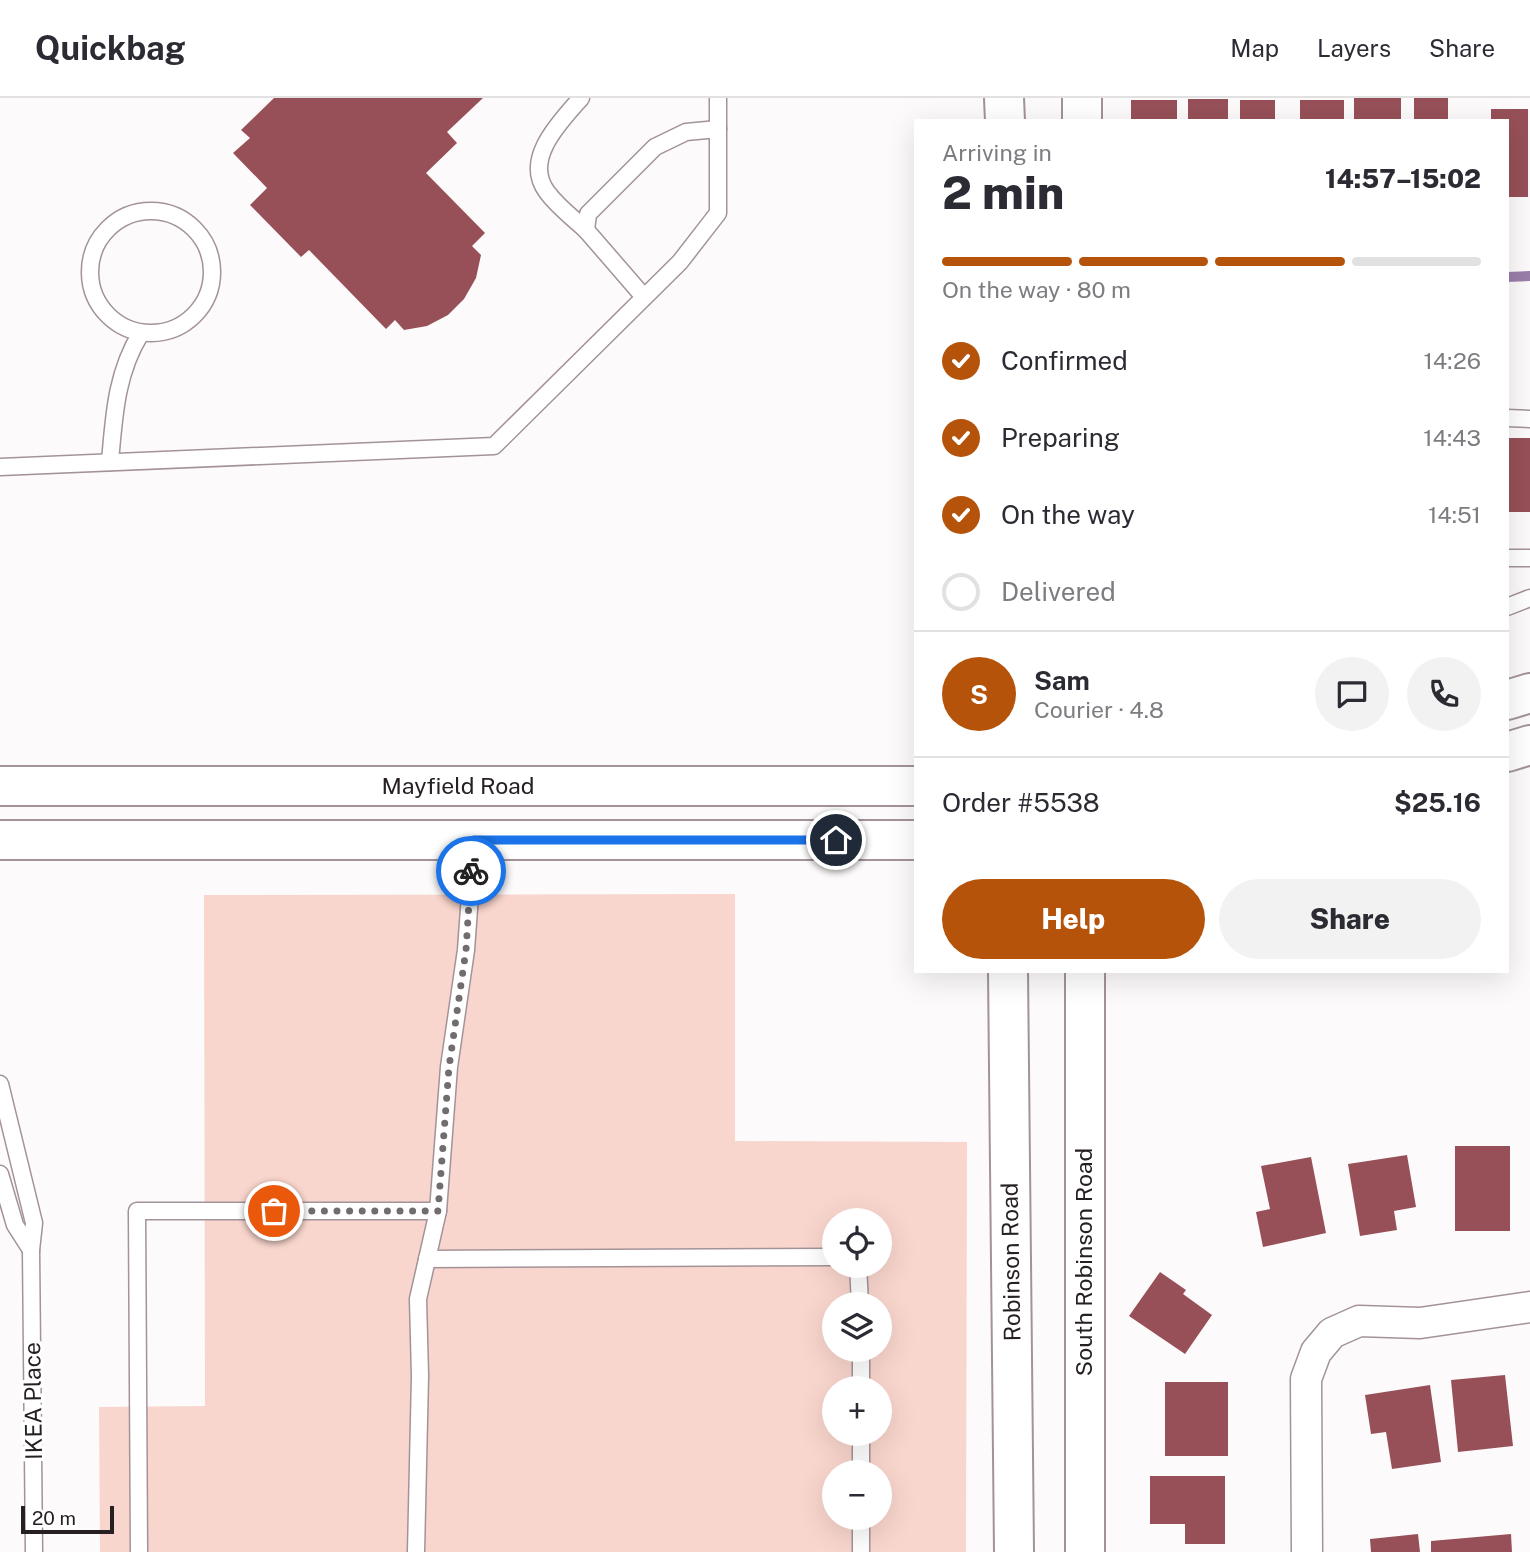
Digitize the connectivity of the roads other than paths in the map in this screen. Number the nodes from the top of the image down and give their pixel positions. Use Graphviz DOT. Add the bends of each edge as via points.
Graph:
graph roads {
  1 [pos="581,98"];
  2 [pos="718,98"];
  3 [pos="1004,98"];
  4 [pos="1082,98"];
  5 [pos="1005,119"];
  6 [pos="1082,119"];
  7 [pos="718,129"];
  8 [pos="586,230"];
  9 [pos="645,297"];
  10 [pos="141,333"];
  11 [pos="1509,418"];
  12 [pos="1530,419"];
  13 [pos="110,462"];
  14 [pos="0,467"];
  15 [pos="1509,558"];
  16 [pos="1530,558"];
  17 [pos="1530,598"];
  18 [pos="1509,606"];
  19 [pos="1530,693"];
  20 [pos="1509,700"];
  21 [pos="1530,745"];
  22 [pos="1509,751"];
  23 [pos="0,786"];
  24 [pos="914,786"];
  25 [pos="0,840"];
  26 [pos="474,840"];
  27 [pos="914,840"];
  28 [pos="1009,973"];
  29 [pos="1085,973"];
  30 [pos="0,1084"];
  31 [pos="0,1174"];
  32 [pos="438,1211"];
  33 [pos="31,1250"];
  34 [pos="822,1257"];
  35 [pos="427,1259"];
  36 [pos="1530,1307"];
  37 [pos="861,1530"];
  38 [pos="34,1552"];
  39 [pos="139,1552"];
  40 [pos="416,1552"];
  41 [pos="861,1552"];
  42 [pos="1014,1552"];
  43 [pos="1085,1552"];
  44 [pos="1307,1552"];
  1 -- 8 [label="lane" via="545,143 540,175 545,190"];
  2 -- 7 [label="lane"];
  3 -- 5 [label="main road"];
  4 -- 6 [label="main road"];
  7 -- 8 [label="lane" via="686,132 654,147 588,214"];
  7 -- 9 [label="lane" via="718,213"];
  8 -- 9 [label="lane"];
  9 -- 13 [label="lane" via="494,446"];
  10 -- 10 [label="lane" via="161,333 197,314 213,278 204,239 190,224 152,210 132,213 114,223 91,257 95,297 106,314"];
  10 -- 13 [label="lane" via="116,393"];
  11 -- 12 [label="lane"];
  13 -- 14 [label="lane"];
  15 -- 16 [label="lane"];
  17 -- 18 [label="lane"];
  19 -- 20 [label="main road"];
  21 -- 22 [label="main road"];
  23 -- 24 [label="main road, Mayfield Road"];
  25 -- 26 [label="main road"];
  26 -- 27 [label="main road"];
  26 -- 32 [label="lane"];
  28 -- 42 [label="main road, Robinson Road"];
  29 -- 43 [label="main road, South Robinson Road"];
  30 -- 33 [label="lane, IKEA Place" via="34,1223"];
  31 -- 33 [label="lane, IKEA Place" via="15,1225"];
  32 -- 35 [label="lane"];
  32 -- 39 [label="lane" via="137,1211"];
  33 -- 38 [label="lane, IKEA Place"];
  34 -- 35 [label="lane"];
  35 -- 40 [label="lane" via="418,1298"];
  36 -- 44 [label="street" via="1420,1323 1359,1321 1332,1333 1316,1352 1306,1379"];
  37 -- 41 [label="lane"];
}
